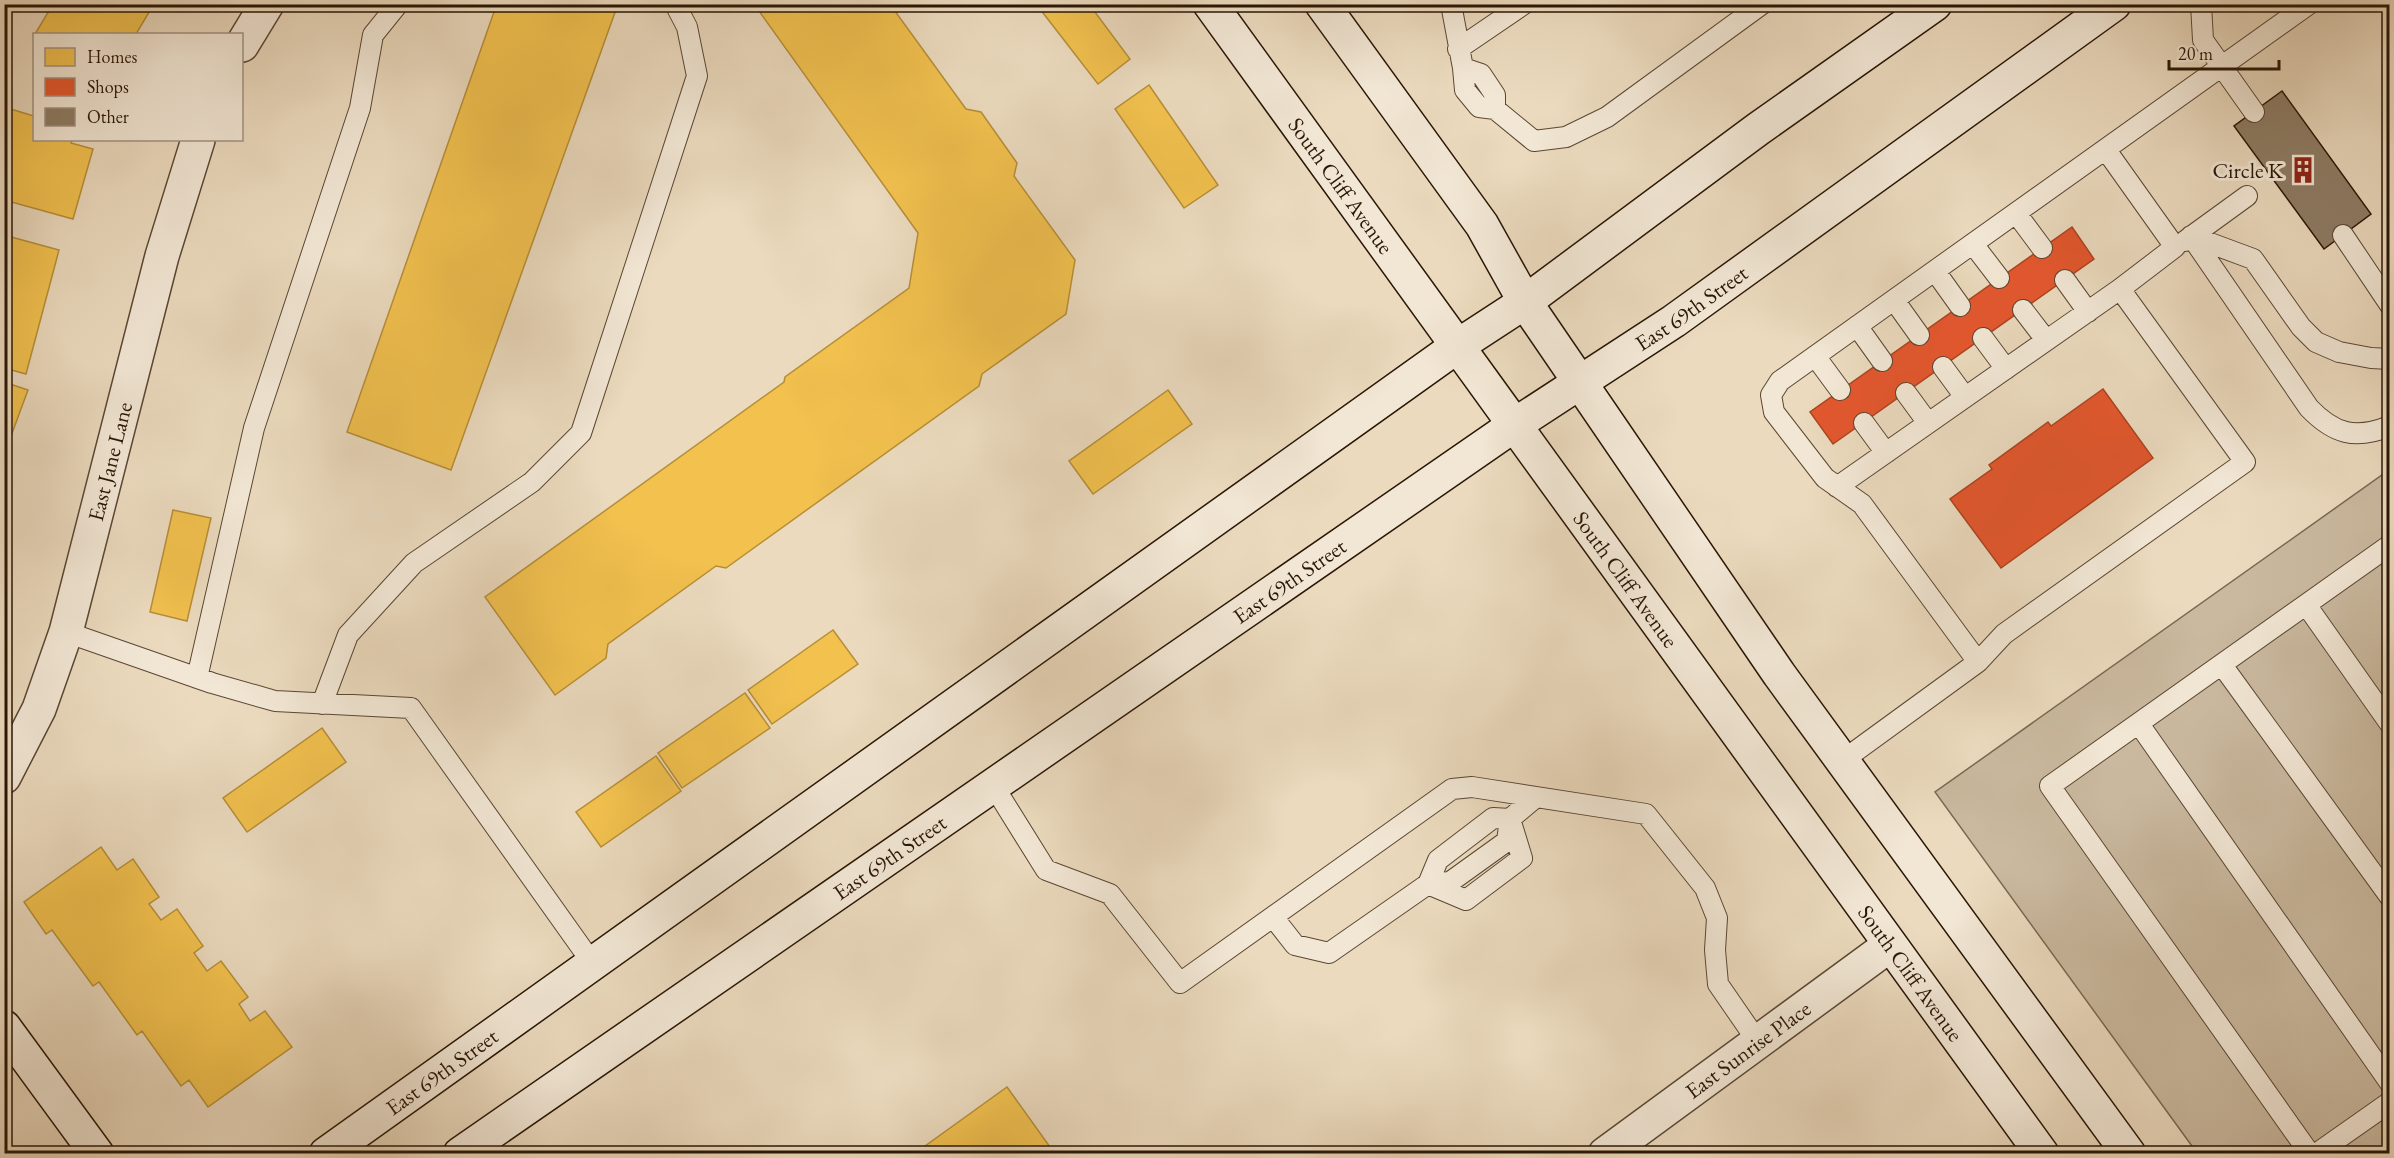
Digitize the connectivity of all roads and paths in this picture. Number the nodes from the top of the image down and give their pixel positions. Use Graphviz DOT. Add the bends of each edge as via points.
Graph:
graph roads {
  1 [pos="267,4"];
  2 [pos="398,4"];
  3 [pos="675,4"];
  4 [pos="1210,4"];
  5 [pos="1322,4"];
  6 [pos="1450,4"];
  7 [pos="1524,4"];
  8 [pos="1762,4"];
  9 [pos="1935,4"];
  10 [pos="2114,4"];
  11 [pos="2201,4"];
  12 [pos="2309,4"];
  13 [pos="243,43"];
  14 [pos="1460,58"];
  15 [pos="2222,67"];
  16 [pos="2254,112"];
  17 [pos="198,141"];
  18 [pos="2106,150"];
  19 [pos="2247,196"];
  20 [pos="2016,213"];
  21 [pos="2343,235"];
  22 [pos="2191,236"];
  23 [pos="1973,244"];
  24 [pos="2175,247"];
  25 [pos="2042,248"];
  26 [pos="1935,271"];
  27 [pos="1999,278"];
  28 [pos="2065,280"];
  29 [pos="2120,289"];
  30 [pos="1894,300"];
  31 [pos="1525,302"];
  32 [pos="2390,305"];
  33 [pos="1960,306"];
  34 [pos="2023,310"];
  35 [pos="2088,312"];
  36 [pos="1857,326"];
  37 [pos="1919,335"];
  38 [pos="1983,338"];
  39 [pos="2046,340"];
  40 [pos="1456,347"];
  41 [pos="1815,356"];
  42 [pos="2390,359"];
  43 [pos="1882,361"];
  44 [pos="1943,367"];
  45 [pos="2006,369"];
  46 [pos="1579,382"];
  47 [pos="1840,390"];
  48 [pos="1906,393"];
  49 [pos="1965,397"];
  50 [pos="1864,423"];
  51 [pos="1928,423"];
  52 [pos="1513,426"];
  53 [pos="2390,426"];
  54 [pos="1886,453"];
  55 [pos="1838,487"];
  56 [pos="2390,545"];
  57 [pos="2307,606"];
  58 [pos="66,632"];
  59 [pos="1978,662"];
  60 [pos="2223,665"];
  61 [pos="197,678"];
  62 [pos="322,704"];
  63 [pos="2139,724"];
  64 [pos="2390,724"];
  65 [pos="1842,761"];
  66 [pos="4,777"];
  67 [pos="993,784"];
  68 [pos="1536,797"];
  69 [pos="1510,819"];
  70 [pos="1428,884"];
  71 [pos="2390,897"];
  72 [pos="1273,917"];
  73 [pos="1890,945"];
  74 [pos="593,964"];
  75 [pos="4,1027"];
  76 [pos="1758,1042"];
  77 [pos="2390,1083"];
  78 [pos="2390,1102"];
  79 [pos="97,1154"];
  80 [pos="326,1154"];
  81 [pos="460,1154"];
  82 [pos="1605,1154"];
  83 [pos="2042,1154"];
  84 [pos="2129,1154"];
  85 [pos="2310,1154"];
  86 [pos="2316,1154"];
  1 -- 13 [label="main road"];
  2 -- 61 [label="lane" via="373,35 360,108 254,428"];
  3 -- 62 [label="lane" via="687,27 698,76 581,433 532,482 414,563 348,635"];
  4 -- 40 [label="main road, South Cliff Avenue"];
  5 -- 31 [label="main road" via="1482,225"];
  6 -- 14 [label="lane"];
  7 -- 14 [label="lane"];
  8 -- 14 [label="lane" via="1606,117 1566,138 1534,141 1495,109 1495,95 1481,74"];
  9 -- 31 [label="main road, East 69th Street"];
  10 -- 46 [label="main road, East 69th Street" via="1674,321"];
  11 -- 15 [label="lane" via="2203,40"];
  12 -- 15 [label="lane"];
  15 -- 16 [label="lane"];
  15 -- 18 [label="lane"];
  17 -- 58 [label="main road, East Jane Lane" via="162,256"];
  18 -- 20 [label="lane"];
  18 -- 24 [label="lane"];
  19 -- 22 [label="lane"];
  20 -- 23 [label="lane"];
  20 -- 25 [label="lane"];
  21 -- 32 [label="lane"];
  22 -- 24 [label="lane"];
  22 -- 42 [label="lane" via="2253,259 2316,342 2339,352"];
  22 -- 53 [label="lane" via="2309,408 2323,422 2342,432 2359,434"];
  23 -- 26 [label="lane"];
  23 -- 27 [label="lane"];
  24 -- 29 [label="lane"];
  26 -- 30 [label="lane"];
  26 -- 33 [label="lane"];
  28 -- 35 [label="lane"];
  29 -- 35 [label="lane"];
  29 -- 59 [label="lane" via="2245,462 2004,634"];
  30 -- 36 [label="lane"];
  30 -- 37 [label="lane"];
  31 -- 40 [label="main road, East 69th Street"];
  31 -- 46 [label="main road"];
  34 -- 39 [label="lane"];
  35 -- 39 [label="lane"];
  36 -- 41 [label="lane"];
  36 -- 43 [label="lane"];
  38 -- 45 [label="lane"];
  39 -- 45 [label="lane"];
  40 -- 52 [label="main road, South Cliff Avenue"];
  40 -- 74 [label="main road, East 69th Street"];
  41 -- 47 [label="lane"];
  41 -- 55 [label="lane" via="1780,381 1770,395 1774,412 1825,478"];
  44 -- 49 [label="lane"];
  45 -- 49 [label="lane"];
  46 -- 52 [label="main road, East 69th Street"];
  46 -- 65 [label="main road"];
  48 -- 51 [label="lane"];
  49 -- 51 [label="lane"];
  50 -- 54 [label="lane"];
  51 -- 54 [label="lane"];
  52 -- 67 [label="main road, East 69th Street"];
  52 -- 73 [label="main road, South Cliff Avenue"];
  54 -- 55 [label="lane"];
  55 -- 59 [label="lane" via="1862,504"];
  56 -- 57 [label="lane"];
  57 -- 60 [label="lane"];
  57 -- 64 [label="lane"];
  58 -- 61 [label="lane"];
  58 -- 66 [label="main road, East Jane Lane" via="39,709"];
  59 -- 65 [label="lane"];
  60 -- 63 [label="lane"];
  60 -- 71 [label="lane"];
  61 -- 62 [label="lane" via="275,701"];
  62 -- 74 [label="lane" via="411,708"];
  63 -- 77 [label="lane"];
  63 -- 85 [label="lane" via="2050,786"];
  65 -- 84 [label="main road"];
  67 -- 72 [label="lane" via="1046,870 1110,894 1180,983"];
  67 -- 81 [label="main road, East 69th Street"];
  68 -- 69 [label="lane"];
  68 -- 72 [label="lane" via="1472,787 1452,789"];
  68 -- 76 [label="lane" via="1646,814 1706,888 1717,918 1718,984"];
  69 -- 70 [label="lane" via="1493,818 1438,860"];
  69 -- 70 [label="lane" via="1507,842 1450,882"];
  70 -- 72 [label="lane" via="1329,953 1296,945"];
  73 -- 76 [label="main road, East Sunrise Place"];
  73 -- 83 [label="main road, South Cliff Avenue"];
  74 -- 80 [label="main road, East 69th Street"];
  75 -- 79 [label="main road"];
  76 -- 82 [label="main road, East Sunrise Place"];
  78 -- 86 [label="lane"];
}
